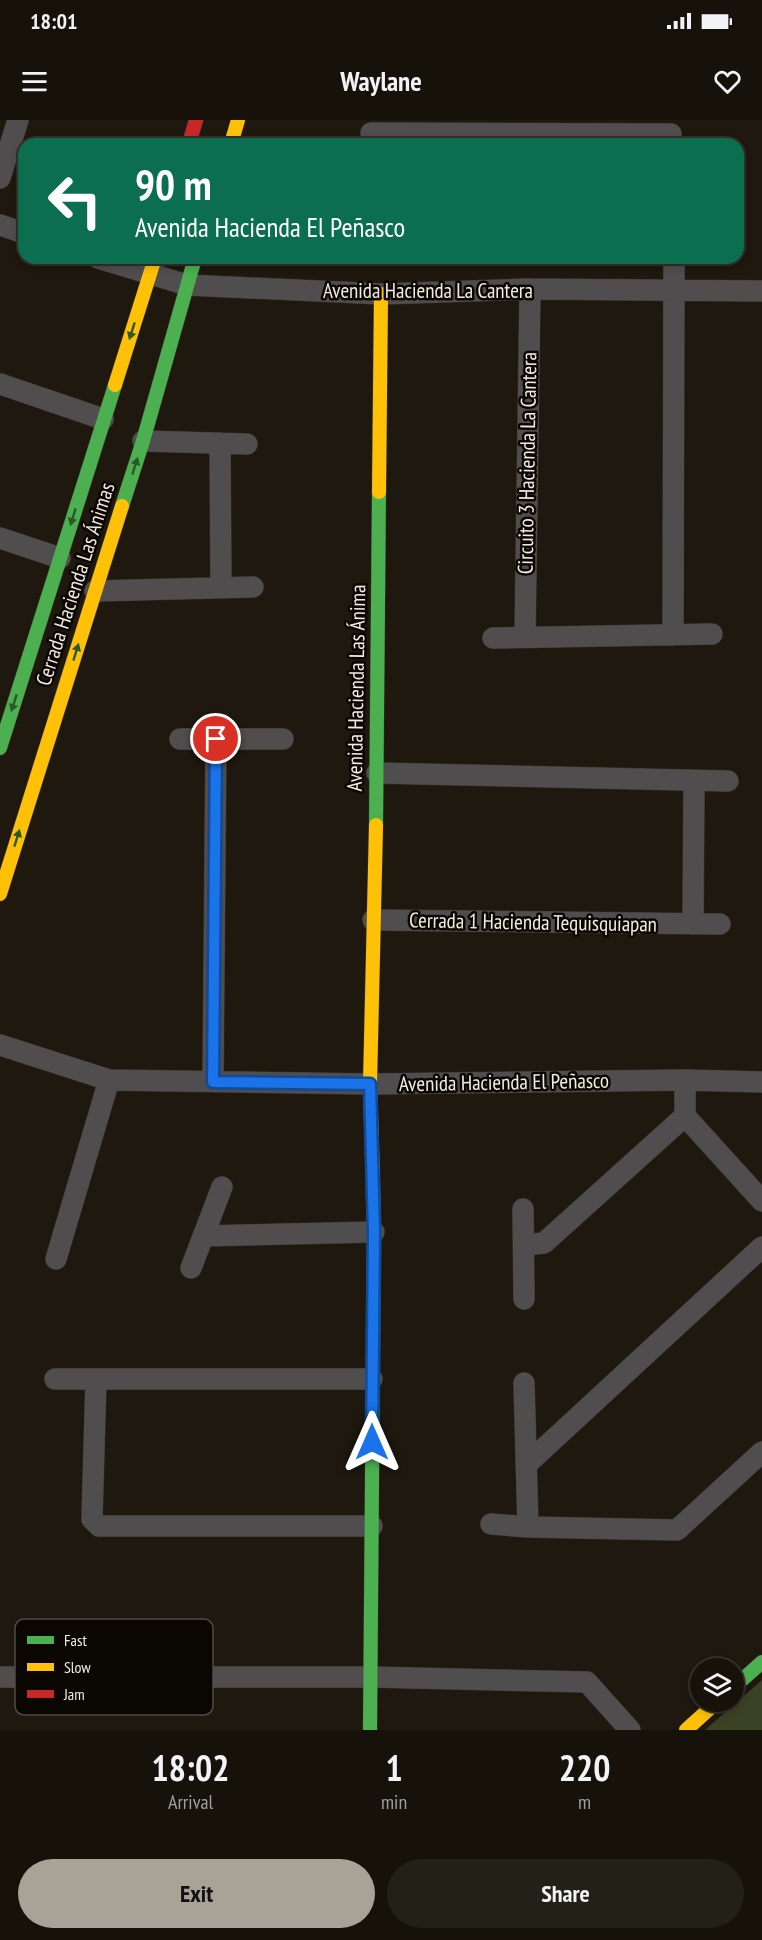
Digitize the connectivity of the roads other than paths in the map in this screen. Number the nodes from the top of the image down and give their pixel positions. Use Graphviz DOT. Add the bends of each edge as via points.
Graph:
graph roads {
  1 [pos="18,120"];
  2 [pos="196,120"];
  3 [pos="238,120"];
  4 [pos="403,126"];
  5 [pos="371,133"];
  6 [pos="671,133"];
  7 [pos="191,138"];
  8 [pos="233,138"];
  9 [pos="0,178"];
  10 [pos="0,225"];
  11 [pos="18,231"];
  12 [pos="134,264"];
  13 [pos="193,264"];
  14 [pos="674,264"];
  15 [pos="152,267"];
  16 [pos="187,285"];
  17 [pos="674,289"];
  18 [pos="530,290"];
  19 [pos="762,291"];
  20 [pos="381,294"];
  21 [pos="0,384"];
  22 [pos="104,419"];
  23 [pos="143,441"];
  24 [pos="220,443"];
  25 [pos="247,444"];
  26 [pos="0,538"];
  27 [pos="60,558"];
  28 [pos="253,587"];
  29 [pos="221,588"];
  30 [pos="95,591"];
  31 [pos="712,634"];
  32 [pos="673,635"];
  33 [pos="525,637"];
  34 [pos="493,638"];
  35 [pos="180,739"];
  36 [pos="216,739"];
  37 [pos="283,739"];
  38 [pos="0,748"];
  39 [pos="376,773"];
  40 [pos="694,781"];
  41 [pos="728,781"];
  42 [pos="0,894"];
  43 [pos="373,920"];
  44 [pos="693,924"];
  45 [pos="720,924"];
  46 [pos="0,1045"];
  47 [pos="109,1080"];
  48 [pos="685,1080"];
  49 [pos="213,1082"];
  50 [pos="762,1082"];
  51 [pos="370,1084"];
  52 [pos="685,1116"];
  53 [pos="222,1187"];
  54 [pos="762,1201"];
  55 [pos="524,1209"];
  56 [pos="374,1232"];
  57 [pos="203,1236"];
  58 [pos="524,1245"];
  59 [pos="762,1247"];
  60 [pos="56,1259"];
  61 [pos="191,1268"];
  62 [pos="524,1299"];
  63 [pos="54,1379"];
  64 [pos="96,1379"];
  65 [pos="372,1379"];
  66 [pos="524,1383"];
  67 [pos="762,1452"];
  68 [pos="527,1464"];
  69 [pos="491,1524"];
  70 [pos="372,1526"];
  71 [pos="528,1527"];
  72 [pos="762,1662"];
  73 [pos="213,1677"];
  74 [pos="371,1677"];
  75 [pos="744,1678"];
  76 [pos="706,1712"];
  77 [pos="370,1730"];
  78 [pos="630,1730"];
  79 [pos="686,1730"];
  1 -- 9 [label="street"];
  2 -- 7 [label="street"];
  3 -- 8 [label="street"];
  4 -- 5 [label="street"];
  4 -- 6 [label="street"];
  10 -- 11 [label="street"];
  12 -- 15 [label="street, Avenida Hacienda La Cantera"];
  13 -- 16 [label="street, Cerrada Hacienda Las Ánimas"];
  14 -- 17 [label="street"];
  15 -- 16 [label="street, Avenida Hacienda La Cantera"];
  15 -- 22 [label="street, Cerrada Hacienda Las Ánimas, one-way"];
  16 -- 20 [label="street, Avenida Hacienda La Cantera"];
  16 -- 23 [label="street, Cerrada Hacienda Las Ánimas"];
  17 -- 18 [label="street, Avenida Hacienda La Cantera"];
  17 -- 19 [label="street, Avenida Hacienda La Cantera"];
  17 -- 32 [label="street"];
  18 -- 20 [label="street, Avenida Hacienda La Cantera"];
  18 -- 33 [label="street, Circuito 3 Hacienda La Cantera"];
  20 -- 39 [label="street, Avenida Hacienda Las Ánima"];
  21 -- 22 [label="street"];
  22 -- 27 [label="street, Cerrada Hacienda Las Ánimas, one-way"];
  23 -- 24 [label="street"];
  30 -- 23 [label="street, Cerrada Hacienda Las Ánimas, one-way"];
  24 -- 25 [label="street"];
  24 -- 29 [label="street"];
  26 -- 27 [label="street"];
  27 -- 38 [label="street, Cerrada Hacienda Las Ánimas, one-way"];
  28 -- 29 [label="street"];
  29 -- 30 [label="street"];
  42 -- 30 [label="street, Cerrada Hacienda Las Ánimas, one-way"];
  31 -- 32 [label="street"];
  32 -- 33 [label="street"];
  33 -- 34 [label="street"];
  35 -- 36 [label="street"];
  36 -- 37 [label="street"];
  36 -- 49 [label="street"];
  39 -- 40 [label="street"];
  39 -- 43 [label="street, Avenida Hacienda Las Ánima"];
  40 -- 41 [label="street"];
  40 -- 44 [label="street"];
  43 -- 44 [label="street, Cerrada 1 Hacienda Tequisquiapan"];
  43 -- 51 [label="street, Avenida Hacienda Las Ánima"];
  44 -- 45 [label="street, Cerrada 1 Hacienda Tequisquiapan"];
  46 -- 47 [label="street, Avenida Hacienda El Peñasco"];
  47 -- 49 [label="street, Avenida Hacienda El Peñasco"];
  47 -- 60 [label="street"];
  48 -- 50 [label="street, Avenida Hacienda El Peñasco"];
  48 -- 51 [label="street, Avenida Hacienda El Peñasco"];
  48 -- 52 [label="street"];
  49 -- 51 [label="street, Avenida Hacienda El Peñasco"];
  51 -- 56 [label="street, Avenida Hacienda Las Ánima"];
  52 -- 54 [label="street"];
  52 -- 58 [label="street" via="544,1243"];
  53 -- 57 [label="street"];
  55 -- 58 [label="street"];
  56 -- 57 [label="street"];
  56 -- 65 [label="street, Avenida Hacienda Las Ánima"];
  57 -- 61 [label="street"];
  58 -- 62 [label="street"];
  59 -- 68 [label="street"];
  63 -- 64 [label="street"];
  64 -- 65 [label="street"];
  64 -- 70 [label="street" via="92,1519 99,1526"];
  65 -- 70 [label="street, Avenida Hacienda Las Ánima"];
  66 -- 68 [label="street"];
  67 -- 71 [label="street" via="677,1530"];
  68 -- 71 [label="street"];
  69 -- 71 [label="street"];
  70 -- 74 [label="street, Avenida Hacienda Las Ánima"];
  72 -- 75 [label="street"];
  73 -- 74 [label="street"];
  74 -- 77 [label="street, Avenida Hacienda Las Ánima"];
  74 -- 78 [label="street" via="587,1682"];
  76 -- 79 [label="street"];
}
